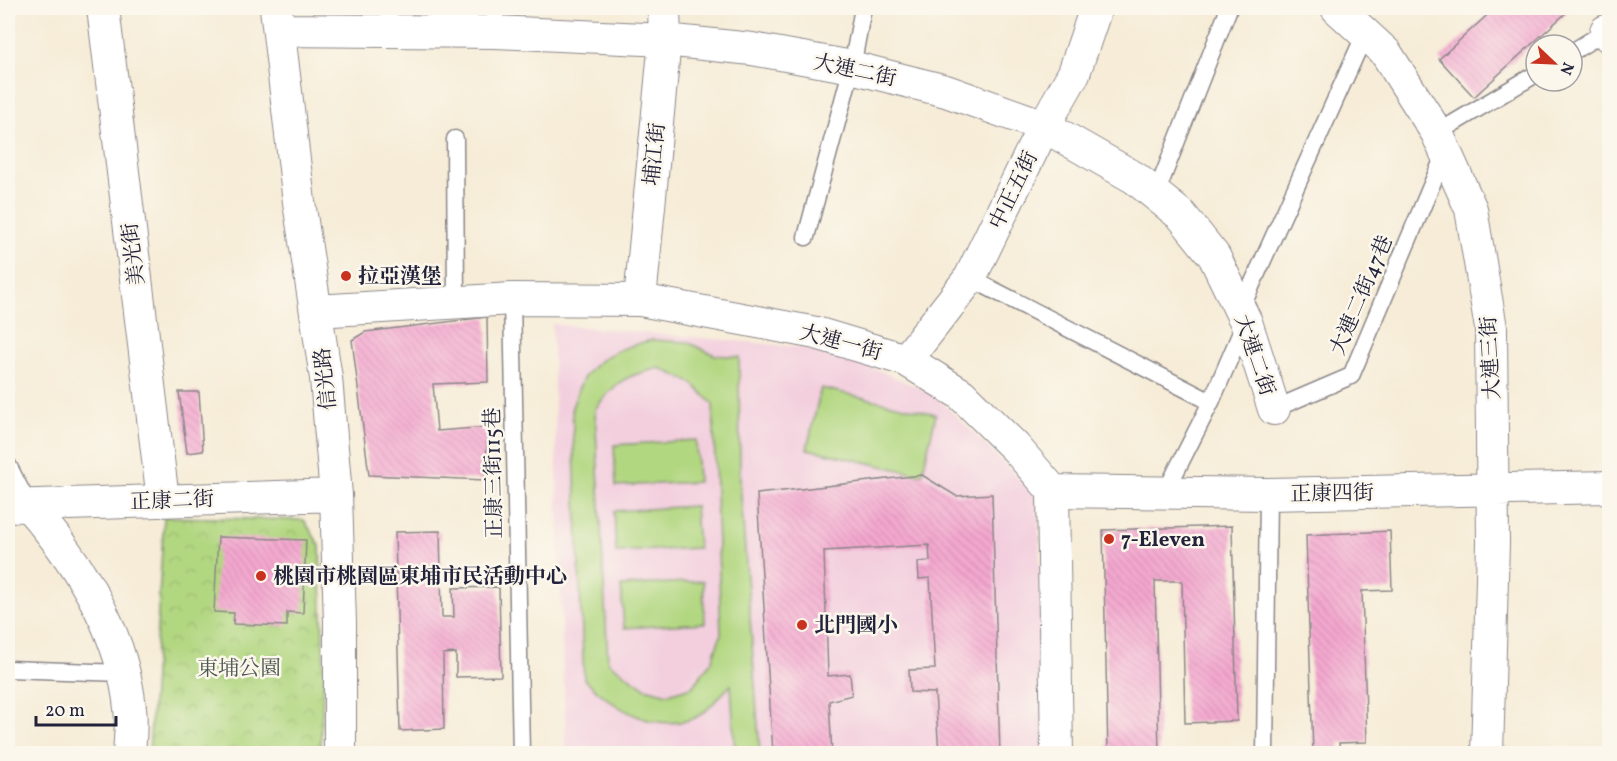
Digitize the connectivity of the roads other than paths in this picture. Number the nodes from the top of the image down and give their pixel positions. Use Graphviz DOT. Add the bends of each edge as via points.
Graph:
graph roads {
  1 [pos="103,8"];
  2 [pos="664,8"];
  3 [pos="863,8"];
  4 [pos="1096,8"];
  5 [pos="1229,8"];
  6 [pos="1337,8"];
  7 [pos="278,19"];
  8 [pos="495,20"];
  9 [pos="1365,34"];
  10 [pos="1608,34"];
  11 [pos="665,40"];
  12 [pos="1584,46"];
  13 [pos="852,67"];
  14 [pos="1524,83"];
  15 [pos="1044,126"];
  16 [pos="455,139"];
  17 [pos="1441,143"];
  18 [pos="1156,194"];
  19 [pos="806,237"];
  20 [pos="970,278"];
  21 [pos="512,299"];
  22 [pos="640,300"];
  23 [pos="456,303"];
  24 [pos="316,311"];
  25 [pos="1243,316"];
  26 [pos="906,360"];
  27 [pos="1211,402"];
  28 [pos="1274,409"];
  29 [pos="8,465"];
  30 [pos="1610,487"];
  31 [pos="1053,490"];
  32 [pos="1493,491"];
  33 [pos="1165,493"];
  34 [pos="1268,494"];
  35 [pos="336,495"];
  36 [pos="163,500"];
  37 [pos="18,506"];
  38 [pos="8,669"];
  39 [pos="123,673"];
  40 [pos="129,753"];
  41 [pos="340,753"];
  42 [pos="521,753"];
  43 [pos="1057,753"];
  44 [pos="1265,753"];
  45 [pos="1487,753"];
  1 -- 36 [label="street, 美光街"];
  2 -- 11 [label="street, 埔江街"];
  3 -- 13 [label="lane"];
  4 -- 15 [label="street, 中正五街" via="1074,73"];
  5 -- 18 [label="lane"];
  6 -- 9 [label="street, 大連三街"];
  7 -- 8 [label="street, 大連二街"];
  7 -- 24 [label="street, 信光路"];
  8 -- 11 [label="street, 大連二街"];
  9 -- 17 [label="street, 大連三街" via="1386,53"];
  9 -- 25 [label="lane"];
  10 -- 12 [label="lane"];
  11 -- 13 [label="street, 大連二街"];
  11 -- 22 [label="street, 埔江街"];
  13 -- 15 [label="street, 大連二街" via="946,91"];
  13 -- 19 [label="lane"];
  14 -- 17 [label="lane"];
  15 -- 18 [label="street, 大連二街"];
  15 -- 20 [label="street, 中正五街"];
  16 -- 23 [label="lane"];
  17 -- 28 [label="lane, 大連二街47巷" via="1351,376"];
  17 -- 32 [label="street, 大連三街" via="1472,209 1491,328"];
  18 -- 25 [label="street, 大連二街" via="1182,216 1214,256"];
  20 -- 26 [label="street, 中正五街"];
  20 -- 27 [label="lane"];
  21 -- 22 [label="street, 大連一街"];
  21 -- 23 [label="street, 大連一街"];
  21 -- 42 [label="lane, 正康三街115巷"];
  22 -- 26 [label="street, 大連一街" via="816,333"];
  23 -- 24 [label="street, 大連一街"];
  24 -- 35 [label="street, 信光路"];
  25 -- 27 [label="lane"];
  25 -- 28 [label="street, 大連二街"];
  26 -- 31 [label="street, 大連一街" via="961,394"];
  27 -- 33 [label="lane"];
  29 -- 37 [label="lane"];
  30 -- 32 [label="street, 正康四街"];
  31 -- 33 [label="street, 正康四街"];
  31 -- 43 [label="street"];
  32 -- 34 [label="street, 正康四街"];
  32 -- 45 [label="street, 大連三街"];
  33 -- 34 [label="street, 正康四街"];
  34 -- 44 [label="lane"];
  35 -- 36 [label="street, 正康二街"];
  35 -- 41 [label="street, 信光路"];
  36 -- 37 [label="street, 正康二街"];
  37 -- 39 [label="street" via="52,532 76,567 107,619"];
  38 -- 39 [label="lane"];
  39 -- 40 [label="street" via="130,708"];
}
